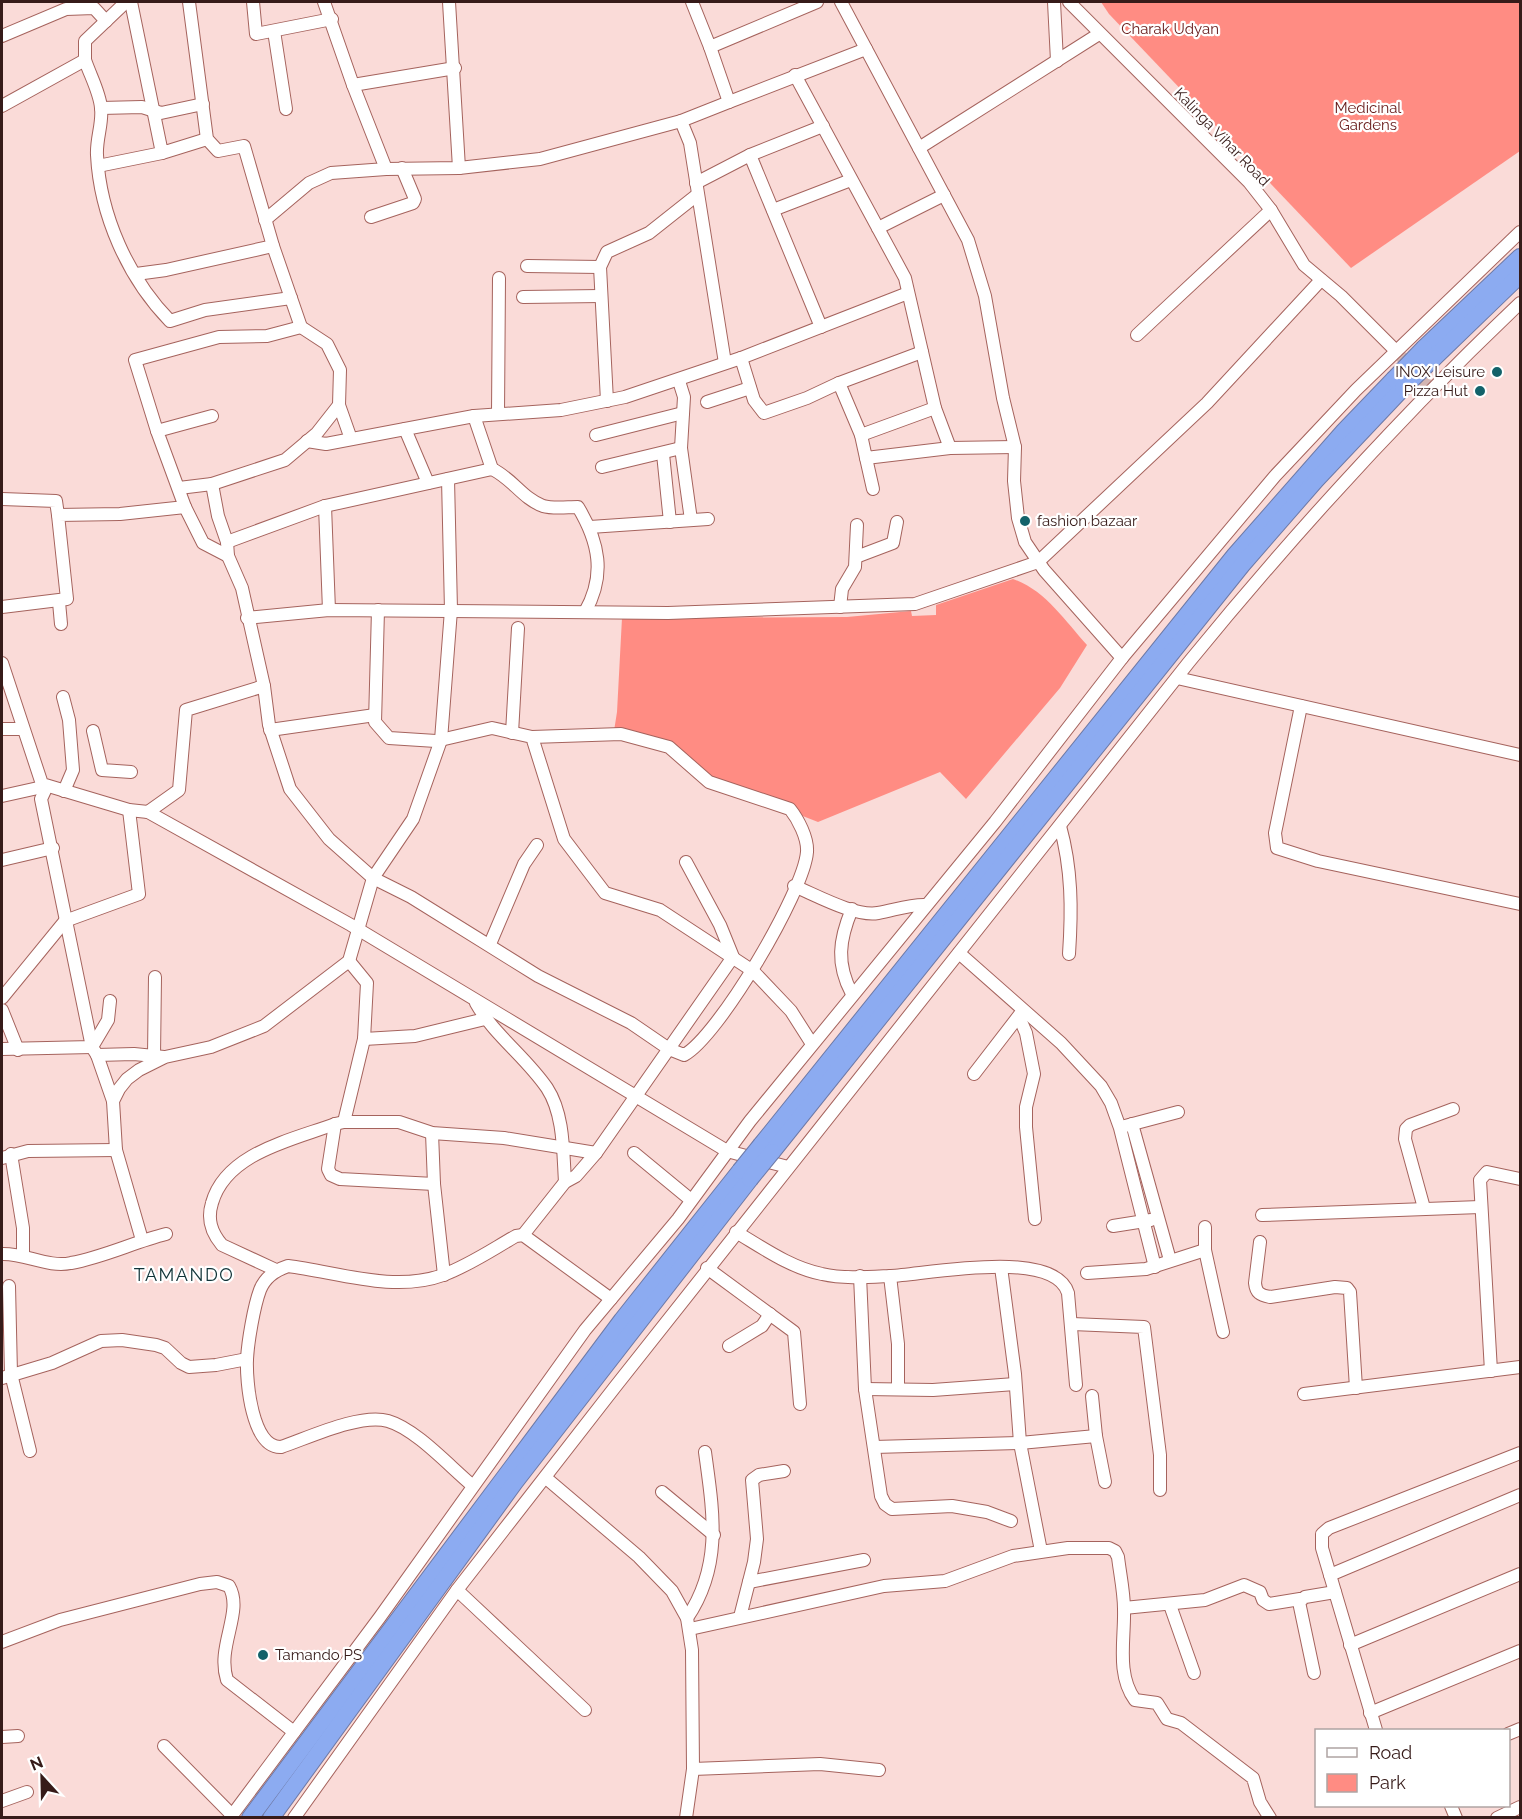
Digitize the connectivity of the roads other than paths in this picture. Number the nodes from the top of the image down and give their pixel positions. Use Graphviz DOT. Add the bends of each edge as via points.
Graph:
graph roads {
  1 [pos="126,2"];
  2 [pos="131,2"];
  3 [pos="189,2"];
  4 [pos="253,2"];
  5 [pos="324,2"];
  6 [pos="449,2"];
  7 [pos="692,2"];
  8 [pos="817,2"];
  9 [pos="841,2"];
  10 [pos="1054,2"];
  11 [pos="1068,2"];
  12 [pos="332,19"];
  13 [pos="106,21"];
  14 [pos="274,31"];
  15 [pos="1099,34"];
  16 [pos="2,36"];
  17 [pos="710,47"];
  18 [pos="866,49"];
  19 [pos="85,60"];
  20 [pos="1057,61"];
  21 [pos="455,68"];
  22 [pos="795,75"];
  23 [pos="353,85"];
  24 [pos="729,102"];
  25 [pos="203,104"];
  26 [pos="2,106"];
  27 [pos="101,108"];
  28 [pos="286,109"];
  29 [pos="154,110"];
  30 [pos="681,121"];
  31 [pos="823,126"];
  32 [pos="207,140"];
  33 [pos="919,148"];
  34 [pos="162,153"];
  35 [pos="750,155"];
  36 [pos="98,166"];
  37 [pos="402,168"];
  38 [pos="459,168"];
  39 [pos="386,169"];
  40 [pos="852,180"];
  41 [pos="697,189"];
  42 [pos="944,195"];
  43 [pos="773,210"];
  44 [pos="1271,210"];
  45 [pos="371,217"];
  46 [pos="266,220"];
  47 [pos="878,228"];
  48 [pos="1521,232"];
  49 [pos="273,246"];
  50 [pos="1521,257"];
  51 [pos="527,266"];
  52 [pos="600,267"];
  53 [pos="136,274"];
  54 [pos="1521,275"];
  55 [pos="499,278"];
  56 [pos="1321,280"];
  57 [pos="908,293"];
  58 [pos="601,296"];
  59 [pos="523,297"];
  60 [pos="291,298"];
  61 [pos="1521,303"];
  62 [pos="301,327"];
  63 [pos="821,327"];
  64 [pos="1137,335"];
  65 [pos="1396,351"];
  66 [pos="922,352"];
  67 [pos="1429,353"];
  68 [pos="741,358"];
  69 [pos="724,363"];
  70 [pos="679,381"];
  71 [pos="839,383"];
  72 [pos="750,388"];
  73 [pos="607,401"];
  74 [pos="707,402"];
  75 [pos="339,405"];
  76 [pos="935,408"];
  77 [pos="498,413"];
  78 [pos="683,413"];
  79 [pos="212,416"];
  80 [pos="474,416"];
  81 [pos="405,429"];
  82 [pos="157,431"];
  83 [pos="596,435"];
  84 [pos="861,435"];
  85 [pos="351,439"];
  86 [pos="307,441"];
  87 [pos="1015,447"];
  88 [pos="681,448"];
  89 [pos="950,448"];
  90 [pos="663,454"];
  91 [pos="866,458"];
  92 [pos="602,467"];
  93 [pos="492,469"];
  94 [pos="448,479"];
  95 [pos="428,483"];
  96 [pos="212,484"];
  97 [pos="179,488"];
  98 [pos="873,489"];
  99 [pos="2,499"];
  100 [pos="325,506"];
  101 [pos="184,507"];
  102 [pos="58,515"];
  103 [pos="708,519"];
  104 [pos="691,520"];
  105 [pos="670,522"];
  106 [pos="897,522"];
  107 [pos="857,525"];
  108 [pos="590,527"];
  109 [pos="227,542"];
  110 [pos="228,556"];
  111 [pos="856,557"];
  112 [pos="1038,562"];
  113 [pos="68,600"];
  114 [pos="2,607"];
  115 [pos="840,607"];
  116 [pos="329,610"];
  117 [pos="378,610"];
  118 [pos="451,610"];
  119 [pos="585,612"];
  120 [pos="247,618"];
  121 [pos="61,624"];
  122 [pos="518,628"];
  123 [pos="1122,658"];
  124 [pos="2,663"];
  125 [pos="1177,678"];
  126 [pos="264,686"];
  127 [pos="63,697"];
  128 [pos="1301,706"];
  129 [pos="375,715"];
  130 [pos="2,729"];
  131 [pos="22,729"];
  132 [pos="270,730"];
  133 [pos="93,731"];
  134 [pos="512,733"];
  135 [pos="532,737"];
  136 [pos="441,740"];
  137 [pos="1521,755"];
  138 [pos="131,772"];
  139 [pos="47,786"];
  140 [pos="64,791"];
  141 [pos="2,796"];
  142 [pos="129,810"];
  143 [pos="148,812"];
  144 [pos="1060,826"];
  145 [pos="537,845"];
  146 [pos="53,848"];
  147 [pos="2,860"];
  148 [pos="686,862"];
  149 [pos="373,878"];
  150 [pos="794,886"];
  151 [pos="1521,904"];
  152 [pos="924,906"];
  153 [pos="852,909"];
  154 [pos="65,921"];
  155 [pos="357,929"];
  156 [pos="490,944"];
  157 [pos="959,953"];
  158 [pos="1069,954"];
  159 [pos="733,957"];
  160 [pos="349,961"];
  161 [pos="753,971"];
  162 [pos="155,976"];
  163 [pos="852,994"];
  164 [pos="2,998"];
  165 [pos="110,1001"];
  166 [pos="476,1002"];
  167 [pos="2,1010"];
  168 [pos="1021,1013"];
  169 [pos="485,1019"];
  170 [pos="364,1039"];
  171 [pos="813,1044"];
  172 [pos="2,1049"];
  173 [pos="669,1049"];
  174 [pos="18,1050"];
  175 [pos="94,1051"];
  176 [pos="159,1057"];
  177 [pos="974,1074"];
  178 [pos="635,1095"];
  179 [pos="113,1101"];
  180 [pos="1453,1109"];
  181 [pos="1179,1112"];
  182 [pos="339,1123"];
  183 [pos="1126,1126"];
  184 [pos="432,1133"];
  185 [pos="563,1147"];
  186 [pos="116,1149"];
  187 [pos="728,1151"];
  188 [pos="596,1153"];
  189 [pos="634,1153"];
  190 [pos="6,1156"];
  191 [pos="788,1167"];
  192 [pos="745,1175"];
  193 [pos="1521,1179"];
  194 [pos="565,1182"];
  195 [pos="434,1184"];
  196 [pos="691,1200"];
  197 [pos="1480,1207"];
  198 [pos="1424,1208"];
  199 [pos="1262,1215"];
  200 [pos="1157,1218"];
  201 [pos="1035,1219"];
  202 [pos="1144,1222"];
  203 [pos="1113,1226"];
  204 [pos="1205,1227"];
  205 [pos="736,1232"];
  206 [pos="166,1234"];
  207 [pos="523,1235"];
  208 [pos="142,1240"];
  209 [pos="1260,1242"];
  210 [pos="1205,1250"];
  211 [pos="2,1254"];
  212 [pos="23,1255"];
  213 [pos="1170,1260"];
  214 [pos="1001,1266"];
  215 [pos="1155,1267"];
  216 [pos="707,1268"];
  217 [pos="276,1270"];
  218 [pos="1087,1273"];
  219 [pos="444,1275"];
  220 [pos="860,1276"];
  221 [pos="890,1276"];
  222 [pos="9,1286"];
  223 [pos="611,1299"];
  224 [pos="770,1314"];
  225 [pos="1072,1324"];
  226 [pos="1223,1332"];
  227 [pos="729,1346"];
  228 [pos="247,1359"];
  229 [pos="1521,1367"];
  230 [pos="1491,1371"];
  231 [pos="6,1376"];
  232 [pos="1016,1384"];
  233 [pos="1076,1385"];
  234 [pos="1356,1388"];
  235 [pos="865,1389"];
  236 [pos="898,1389"];
  237 [pos="1304,1394"];
  238 [pos="1092,1396"];
  239 [pos="800,1404"];
  240 [pos="1096,1436"];
  241 [pos="1020,1443"];
  242 [pos="874,1447"];
  243 [pos="30,1451"];
  244 [pos="705,1452"];
  245 [pos="1521,1453"];
  246 [pos="784,1471"];
  247 [pos="546,1478"];
  248 [pos="1105,1482"];
  249 [pos="473,1486"];
  250 [pos="1160,1490"];
  251 [pos="662,1492"];
  252 [pos="1521,1495"];
  253 [pos="1011,1521"];
  254 [pos="714,1535"];
  255 [pos="1041,1551"];
  256 [pos="864,1560"];
  257 [pos="1521,1574"];
  258 [pos="1330,1575"];
  259 [pos="749,1582"];
  260 [pos="457,1590"];
  261 [pos="1335,1592"];
  262 [pos="1300,1599"];
  263 [pos="1170,1605"];
  264 [pos="1124,1608"];
  265 [pos="740,1617"];
  266 [pos="688,1623"];
  267 [pos="2,1642"];
  268 [pos="1350,1645"];
  269 [pos="1521,1650"];
  270 [pos="1194,1673"];
  271 [pos="1314,1673"];
  272 [pos="585,1710"];
  273 [pos="1370,1713"];
  274 [pos="1375,1729"];
  275 [pos="294,1732"];
  276 [pos="18,1736"];
  277 [pos="2,1737"];
  278 [pos="164,1746"];
  279 [pos="693,1769"];
  280 [pos="879,1770"];
  281 [pos="27,1792"];
  282 [pos="2,1801"];
  283 [pos="1519,1811"];
  284 [pos="231,1816"];
  285 [pos="250,1818"];
  286 [pos="271,1818"];
  287 [pos="294,1818"];
  288 [pos="686,1818"];
  289 [pos="1270,1818"];
  290 [pos="1497,1818"];
  1 -- 13 [label="street"];
  2 -- 29 [label="street"];
  3 -- 25 [label="street"];
  4 -- 14 [label="street" via="256,34"];
  5 -- 12 [label="street"];
  6 -- 21 [label="street"];
  7 -- 17 [label="street"];
  8 -- 17 [label="street"];
  9 -- 18 [label="street"];
  10 -- 20 [label="street"];
  11 -- 15 [label="street, Kalinga Vihar Road"];
  12 -- 14 [label="street"];
  12 -- 23 [label="street"];
  13 -- 16 [label="street" via="94,8 66,9"];
  13 -- 19 [label="street" via="85,41"];
  14 -- 28 [label="street"];
  15 -- 20 [label="street"];
  15 -- 44 [label="street, Kalinga Vihar Road" via="1249,182"];
  17 -- 24 [label="street"];
  18 -- 22 [label="street"];
  18 -- 33 [label="street"];
  19 -- 26 [label="street"];
  19 -- 27 [label="street"];
  20 -- 33 [label="street"];
  21 -- 23 [label="street"];
  21 -- 38 [label="street"];
  22 -- 24 [label="street"];
  22 -- 31 [label="street"];
  23 -- 39 [label="street"];
  24 -- 30 [label="street"];
  25 -- 29 [label="street"];
  25 -- 32 [label="street"];
  27 -- 29 [label="street"];
  27 -- 36 [label="street"];
  29 -- 34 [label="street"];
  30 -- 38 [label="street" via="540,159"];
  30 -- 41 [label="street" via="690,143"];
  31 -- 35 [label="street"];
  31 -- 40 [label="street"];
  32 -- 34 [label="street"];
  32 -- 46 [label="street" via="218,151 244,146"];
  33 -- 42 [label="street"];
  34 -- 36 [label="street"];
  35 -- 41 [label="street"];
  35 -- 43 [label="street"];
  36 -- 53 [label="street" via="103,206"];
  37 -- 38 [label="street"];
  37 -- 39 [label="street"];
  37 -- 45 [label="street" via="415,199 413,203"];
  39 -- 46 [label="street" via="332,174 309,183"];
  40 -- 43 [label="street"];
  40 -- 47 [label="street"];
  41 -- 52 [label="street" via="649,233 607,252"];
  41 -- 69 [label="street"];
  42 -- 47 [label="street"];
  42 -- 87 [label="street" via="968,240 985,296"];
  43 -- 63 [label="street"];
  44 -- 56 [label="street, Kalinga Vihar Road" via="1304,265"];
  44 -- 64 [label="street"];
  46 -- 49 [label="street"];
  47 -- 57 [label="street" via="905,278"];
  48 -- 65 [label="street"];
  49 -- 53 [label="street"];
  49 -- 60 [label="street"];
  50 -- 67 [label="highway"];
  51 -- 52 [label="street"];
  52 -- 58 [label="street"];
  53 -- 60 [label="street" via="170,321 205,310"];
  54 -- 67 [label="highway"];
  55 -- 77 [label="street"];
  56 -- 65 [label="street, Kalinga Vihar Road"];
  56 -- 112 [label="street" via="1207,403"];
  57 -- 63 [label="street"];
  57 -- 66 [label="street"];
  58 -- 59 [label="street"];
  58 -- 73 [label="street"];
  60 -- 62 [label="street"];
  61 -- 125 [label="street" via="1369,454 1263,572"];
  62 -- 75 [label="street" via="327,344 340,370"];
  62 -- 82 [label="street" via="267,336 219,337 135,360"];
  63 -- 68 [label="street"];
  65 -- 123 [label="street" via="1275,476"];
  66 -- 71 [label="street"];
  66 -- 76 [label="street"];
  67 -- 192 [label="highway, bridge" via="1242,565"];
  68 -- 69 [label="street"];
  68 -- 72 [label="street"];
  69 -- 70 [label="street"];
  70 -- 73 [label="street"];
  70 -- 78 [label="street"];
  71 -- 72 [label="street" via="768,413 760,411"];
  71 -- 84 [label="street"];
  72 -- 74 [label="street"];
  73 -- 77 [label="street" via="561,410"];
  75 -- 85 [label="street"];
  75 -- 86 [label="street"];
  76 -- 84 [label="street"];
  76 -- 89 [label="street"];
  77 -- 80 [label="street"];
  78 -- 83 [label="street"];
  78 -- 88 [label="street"];
  79 -- 82 [label="street"];
  80 -- 81 [label="street"];
  80 -- 93 [label="street"];
  81 -- 85 [label="street"];
  81 -- 95 [label="street"];
  82 -- 97 [label="street"];
  84 -- 91 [label="street"];
  85 -- 86 [label="street" via="326,444"];
  86 -- 96 [label="street" via="285,460"];
  87 -- 89 [label="street"];
  87 -- 112 [label="street" via="1018,518 1025,542"];
  88 -- 90 [label="street"];
  88 -- 104 [label="street"];
  89 -- 91 [label="street"];
  90 -- 92 [label="street"];
  90 -- 105 [label="street"];
  91 -- 98 [label="street"];
  93 -- 94 [label="street"];
  93 -- 108 [label="street" via="545,507 578,507"];
  94 -- 95 [label="street"];
  94 -- 118 [label="street"];
  95 -- 100 [label="street"];
  96 -- 97 [label="street"];
  96 -- 109 [label="street"];
  97 -- 101 [label="street"];
  99 -- 102 [label="street" via="56,501"];
  100 -- 109 [label="street"];
  100 -- 116 [label="street"];
  101 -- 102 [label="street"];
  101 -- 110 [label="street" via="203,543"];
  102 -- 113 [label="street"];
  103 -- 104 [label="street"];
  104 -- 105 [label="street"];
  105 -- 108 [label="street"];
  106 -- 111 [label="street" via="893,543"];
  107 -- 111 [label="street"];
  108 -- 119 [label="street" via="598,559 596,593"];
  109 -- 110 [label="street"];
  110 -- 120 [label="street" via="242,588"];
  111 -- 115 [label="street" via="854,574 841,592"];
  112 -- 115 [label="street" via="915,603"];
  112 -- 123 [label="street"];
  113 -- 114 [label="street"];
  113 -- 121 [label="street"];
  115 -- 119 [label="street"];
  116 -- 117 [label="street"];
  116 -- 120 [label="street"];
  117 -- 118 [label="street"];
  117 -- 129 [label="street"];
  118 -- 119 [label="street"];
  118 -- 136 [label="street"];
  120 -- 126 [label="street"];
  122 -- 134 [label="street"];
  123 -- 152 [label="street" via="995,822"];
  124 -- 131 [label="street"];
  125 -- 128 [label="street"];
  125 -- 144 [label="street"];
  126 -- 132 [label="street"];
  126 -- 143 [label="street" via="186,710 178,790"];
  127 -- 140 [label="street" via="73,770"];
  128 -- 137 [label="street"];
  128 -- 151 [label="street" via="1275,833 1276,848 1318,861"];
  129 -- 132 [label="street"];
  129 -- 136 [label="street" via="375,722 389,738"];
  130 -- 131 [label="street"];
  131 -- 139 [label="street" via="42,784"];
  132 -- 149 [label="street" via="290,789 329,839"];
  133 -- 138 [label="street" via="102,771"];
  134 -- 135 [label="street"];
  134 -- 136 [label="street" via="492,728"];
  135 -- 150 [label="street" via="621,734 669,747 709,782 790,809 807,851"];
  135 -- 159 [label="street" via="564,839 604,893 660,910"];
  136 -- 149 [label="street" via="413,819"];
  139 -- 140 [label="street"];
  139 -- 141 [label="street"];
  139 -- 146 [label="street" via="41,799"];
  140 -- 142 [label="street"];
  142 -- 143 [label="street"];
  142 -- 154 [label="street" via="139,894"];
  143 -- 155 [label="street"];
  144 -- 157 [label="street"];
  144 -- 158 [label="street" via="1072,902"];
  145 -- 156 [label="street" via="524,864"];
  146 -- 147 [label="street"];
  146 -- 154 [label="street"];
  148 -- 159 [label="street"];
  149 -- 155 [label="street"];
  149 -- 156 [label="street"];
  150 -- 153 [label="street"];
  150 -- 161 [label="street"];
  152 -- 153 [label="street" via="896,907 879,913"];
  152 -- 163 [label="street"];
  153 -- 163 [label="street" via="839,954"];
  154 -- 164 [label="street"];
  154 -- 175 [label="street"];
  155 -- 160 [label="street"];
  155 -- 166 [label="street"];
  156 -- 173 [label="street" via="538,976 631,1023"];
  157 -- 168 [label="street"];
  157 -- 191 [label="street"];
  159 -- 161 [label="street"];
  159 -- 173 [label="street"];
  160 -- 170 [label="street" via="367,983"];
  160 -- 176 [label="street" via="264,1026 211,1047"];
  161 -- 171 [label="street" via="791,1011"];
  161 -- 173 [label="street" via="691,1051 684,1055"];
  162 -- 176 [label="street"];
  163 -- 171 [label="street"];
  165 -- 175 [label="street" via="108,1020"];
  166 -- 169 [label="street"];
  166 -- 178 [label="street"];
  167 -- 174 [label="street"];
  168 -- 177 [label="street"];
  168 -- 183 [label="street" via="1101,1086"];
  168 -- 201 [label="street" via="1034,1074 1026,1127"];
  169 -- 170 [label="street" via="415,1036"];
  169 -- 185 [label="street" via="547,1088 555,1103"];
  170 -- 182 [label="street"];
  171 -- 187 [label="street"];
  172 -- 174 [label="street"];
  173 -- 178 [label="street"];
  174 -- 175 [label="street"];
  175 -- 176 [label="street"];
  175 -- 179 [label="street"];
  176 -- 179 [label="street" via="127,1079"];
  178 -- 187 [label="street"];
  178 -- 188 [label="street"];
  179 -- 186 [label="street"];
  180 -- 198 [label="street" via="1406,1129"];
  181 -- 183 [label="street"];
  182 -- 184 [label="street" via="399,1122"];
  182 -- 195 [label="street" via="328,1169 334,1177"];
  182 -- 217 [label="street" via="266,1149 239,1164 215,1191 209,1214 216,1238 222,1245"];
  183 -- 200 [label="street"];
  183 -- 202 [label="street"];
  184 -- 185 [label="street"];
  184 -- 195 [label="street"];
  185 -- 188 [label="street"];
  185 -- 194 [label="street"];
  186 -- 190 [label="street"];
  186 -- 208 [label="street"];
  187 -- 191 [label="street"];
  187 -- 196 [label="street"];
  188 -- 194 [label="street" via="576,1176"];
  189 -- 196 [label="street"];
  190 -- 212 [label="street" via="23,1228"];
  191 -- 205 [label="street"];
  192 -- 285 [label="highway" via="622,1320"];
  192 -- 286 [label="highway"];
  193 -- 197 [label="street" via="1495,1173 1482,1175"];
  194 -- 207 [label="street"];
  195 -- 219 [label="street"];
  196 -- 223 [label="street"];
  197 -- 198 [label="street"];
  197 -- 230 [label="street"];
  198 -- 199 [label="street"];
  200 -- 202 [label="street"];
  200 -- 213 [label="street"];
  202 -- 203 [label="street"];
  202 -- 215 [label="street"];
  204 -- 210 [label="street"];
  205 -- 216 [label="street"];
  205 -- 220 [label="street" via="807,1271"];
  206 -- 208 [label="street"];
  207 -- 219 [label="street"];
  207 -- 223 [label="street"];
  208 -- 212 [label="street" via="70,1264"];
  209 -- 234 [label="street" via="1255,1283 1261,1296 1270,1298 1335,1287 1350,1292"];
  210 -- 213 [label="street"];
  210 -- 226 [label="street"];
  211 -- 212 [label="street"];
  213 -- 215 [label="street"];
  214 -- 221 [label="street"];
  214 -- 225 [label="street" via="1040,1271 1058,1278 1065,1284"];
  214 -- 232 [label="street"];
  215 -- 218 [label="street"];
  216 -- 224 [label="street"];
  216 -- 247 [label="street"];
  217 -- 219 [label="street" via="288,1266 369,1280 401,1281"];
  217 -- 228 [label="street" via="260,1290"];
  220 -- 221 [label="street"];
  220 -- 235 [label="street"];
  221 -- 236 [label="street" via="898,1344"];
  222 -- 231 [label="street"];
  223 -- 249 [label="street"];
  224 -- 227 [label="street" via="762,1326"];
  224 -- 239 [label="street" via="794,1332"];
  225 -- 233 [label="street"];
  225 -- 250 [label="street" via="1144,1327 1160,1455"];
  228 -- 231 [label="street" via="189,1367 156,1345 101,1341 52,1363"];
  228 -- 249 [label="street" via="260,1435 272,1447 353,1423 386,1420 405,1428"];
  229 -- 230 [label="street"];
  230 -- 234 [label="street"];
  231 -- 243 [label="street"];
  232 -- 236 [label="street"];
  232 -- 241 [label="street"];
  234 -- 237 [label="street"];
  235 -- 236 [label="street"];
  235 -- 242 [label="street"];
  238 -- 240 [label="street"];
  240 -- 241 [label="street"];
  240 -- 248 [label="street"];
  241 -- 242 [label="street"];
  241 -- 255 [label="street"];
  242 -- 253 [label="street" via="881,1496 892,1509 952,1506"];
  244 -- 254 [label="street"];
  245 -- 258 [label="street" via="1329,1528 1320,1541"];
  246 -- 259 [label="street" via="752,1480 757,1539"];
  247 -- 260 [label="street"];
  247 -- 266 [label="street" via="639,1557 672,1591"];
  249 -- 275 [label="street"];
  251 -- 254 [label="street"];
  252 -- 258 [label="street"];
  254 -- 266 [label="street" via="706,1576"];
  255 -- 264 [label="street" via="1095,1547 1115,1551"];
  255 -- 265 [label="street" via="996,1560 945,1581 884,1586"];
  256 -- 259 [label="street"];
  257 -- 268 [label="street"];
  258 -- 261 [label="street"];
  259 -- 265 [label="street"];
  260 -- 272 [label="street"];
  260 -- 287 [label="street"];
  261 -- 262 [label="street"];
  261 -- 268 [label="street"];
  262 -- 263 [label="street" via="1269,1604 1260,1592 1244,1585 1205,1600"];
  262 -- 271 [label="street"];
  263 -- 264 [label="street"];
  263 -- 270 [label="street"];
  264 -- 289 [label="street" via="1122,1656 1127,1689 1135,1700 1157,1703 1167,1719 1181,1723 1253,1778"];
  265 -- 266 [label="street"];
  266 -- 279 [label="street"];
  267 -- 275 [label="street" via="60,1620 217,1582 229,1586 234,1596 224,1655 227,1680"];
  268 -- 273 [label="street"];
  269 -- 273 [label="street"];
  273 -- 274 [label="street"];
  275 -- 284 [label="street"];
  276 -- 277 [label="street"];
  278 -- 284 [label="street"];
  279 -- 280 [label="street" via="820,1764"];
  279 -- 288 [label="street"];
  281 -- 282 [label="street"];
  283 -- 290 [label="street"];
}
